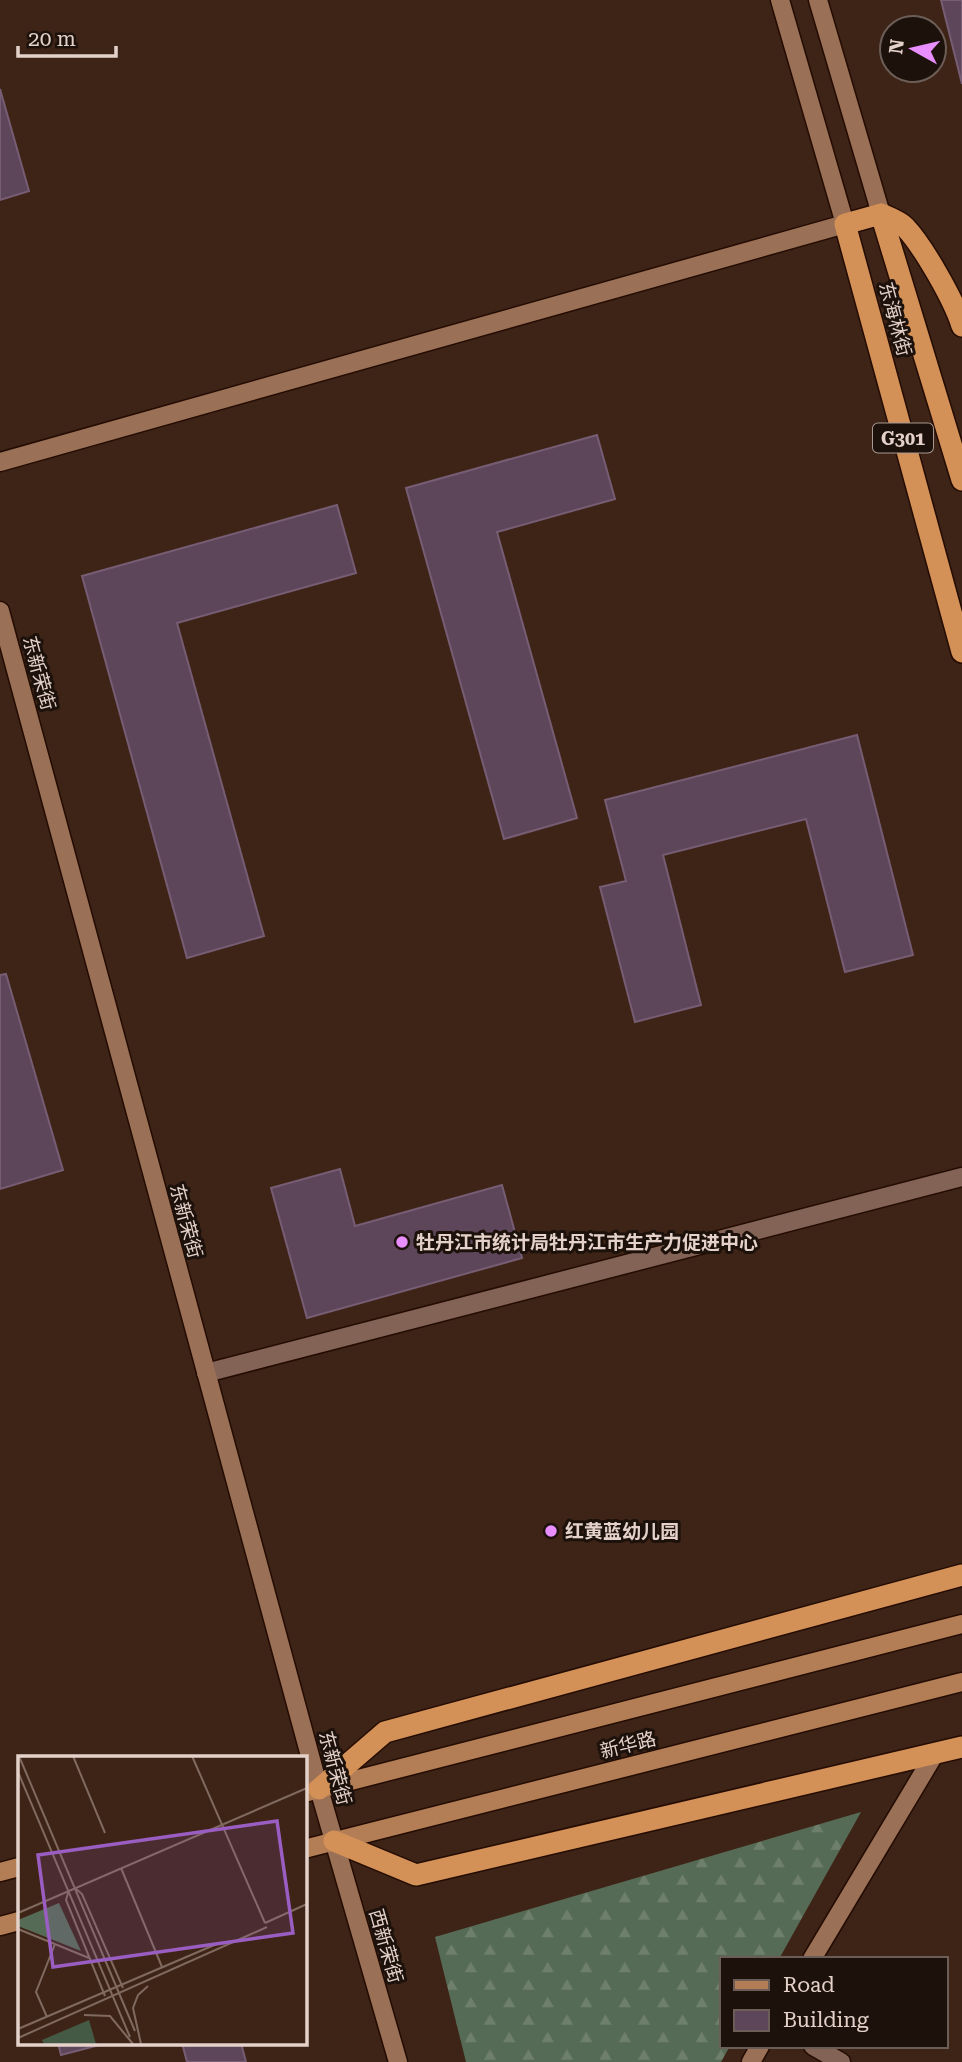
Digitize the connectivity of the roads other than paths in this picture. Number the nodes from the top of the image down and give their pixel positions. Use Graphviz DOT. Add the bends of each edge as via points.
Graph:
graph roads {
  1 [pos="780,0"];
  2 [pos="818,0"];
  3 [pos="881,214"];
  4 [pos="845,224"];
  5 [pos="962,327"];
  6 [pos="0,462"];
  7 [pos="962,480"];
  8 [pos="0,611"];
  9 [pos="962,652"];
  10 [pos="962,1177"];
  11 [pos="206,1373"];
  12 [pos="962,1575"];
  13 [pos="962,1624"];
  14 [pos="962,1682"];
  15 [pos="962,1747"];
  16 [pos="934,1755"];
  17 [pos="303,1756"];
  18 [pos="306,1767"];
  19 [pos="312,1791"];
  20 [pos="334,1841"];
  21 [pos="306,1848"];
  22 [pos="18,1867"];
  23 [pos="0,1872"];
  24 [pos="18,1922"];
  25 [pos="0,1926"];
  26 [pos="813,1957"];
  27 [pos="816,2048"];
  28 [pos="398,2062"];
  29 [pos="841,2062"];
  1 -- 4 [label="street, 东海林街"];
  2 -- 3 [label="street, 东海林街"];
  3 -- 4 [label="highway"];
  3 -- 5 [label="highway" via="903,225 933,268"];
  3 -- 7 [label="highway, 东海林街 / G301"];
  4 -- 6 [label="street"];
  4 -- 9 [label="highway, 东海林街 / G301"];
  8 -- 11 [label="street, 东新荣街"];
  10 -- 11 [label="street"];
  11 -- 17 [label="street, 东新荣街"];
  12 -- 19 [label="highway" via="385,1732"];
  13 -- 19 [label="main road"];
  14 -- 20 [label="main road, 新华路"];
  15 -- 16 [label="highway"];
  16 -- 20 [label="highway" via="416,1875"];
  16 -- 26 [label="street"];
  18 -- 19 [label="street, 东新荣街"];
  19 -- 20 [label="street, 东新荣街"];
  20 -- 21 [label="main road, 新华路"];
  20 -- 28 [label="street, 西新荣街"];
  22 -- 23 [label="main road"];
  24 -- 25 [label="main road"];
  27 -- 29 [label="street"];
}
